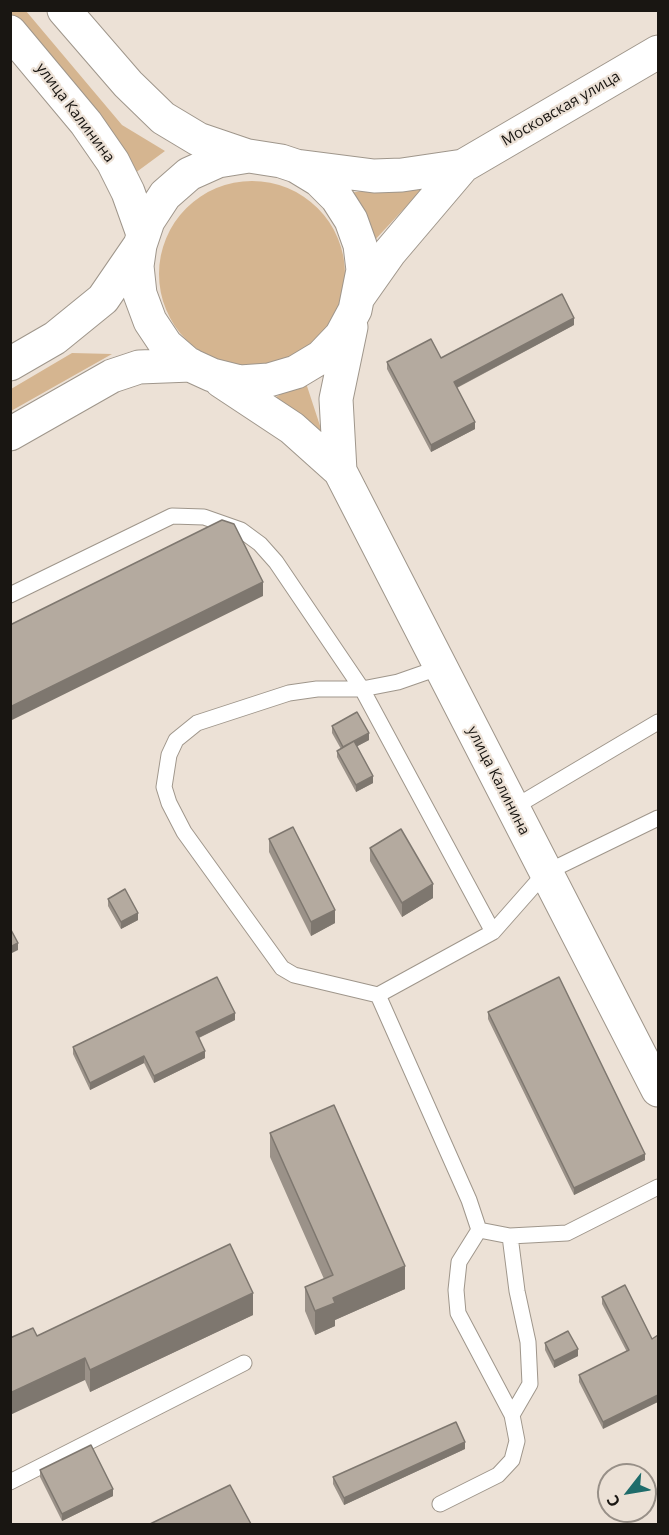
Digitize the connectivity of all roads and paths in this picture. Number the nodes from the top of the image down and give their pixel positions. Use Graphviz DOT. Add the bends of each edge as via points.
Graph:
graph roads {
  1 [pos="64,10"];
  2 [pos="10,32"];
  3 [pos="658,52"];
  4 [pos="249,156"];
  5 [pos="296,166"];
  6 [pos="463,166"];
  7 [pos="141,240"];
  8 [pos="357,303"];
  9 [pos="10,364"];
  10 [pos="201,370"];
  11 [pos="10,434"];
  12 [pos="340,471"];
  13 [pos="10,595"];
  14 [pos="441,667"];
  15 [pos="362,689"];
  16 [pos="658,722"];
  17 [pos="513,808"];
  18 [pos="658,818"];
  19 [pos="545,873"];
  20 [pos="493,933"];
  21 [pos="378,995"];
  22 [pos="658,1090"];
  23 [pos="658,1187"];
  24 [pos="479,1230"];
  25 [pos="510,1236"];
  26 [pos="244,1364"];
  27 [pos="512,1415"];
  28 [pos="10,1482"];
  29 [pos="440,1504"];
  1 -- 4 [label="main road" via="163,118 198,139"];
  2 -- 7 [label="main road, улица Калинина" via="86,123 113,162 128,192"];
  3 -- 6 [label="main road, Московская улица"];
  4 -- 5 [label="main road, Московская улица"];
  4 -- 7 [label="main road" via="218,161 189,174 165,195"];
  5 -- 6 [label="main road, Московская улица" via="374,176"];
  5 -- 8 [label="main road" via="338,198 351,220 360,244 363,270"];
  6 -- 8 [label="main road, Московская улица" via="390,252"];
  7 -- 9 [label="main road" via="103,299 56,338"];
  7 -- 10 [label="main road, улица Калинина" via="137,266 140,294 150,321 166,345"];
  8 -- 10 [label="main road" via="341,336 321,357 297,372 269,380 240,382"];
  8 -- 12 [label="main road, улица Калинина" via="336,399"];
  10 -- 11 [label="main road" via="139,367 112,375"];
  10 -- 12 [label="main road, улица Калинина" via="292,428"];
  12 -- 14 [label="main road, улица Калинина"];
  13 -- 15 [label="lane" via="172,516 204,517 241,530 265,550"];
  14 -- 15 [label="lane"];
  14 -- 17 [label="main road, улица Калинина"];
  15 -- 20 [label="lane"];
  15 -- 21 [label="lane" via="289,693 197,723 176,740 169,755 164,787 184,832 282,968 294,975"];
  16 -- 17 [label="lane"];
  17 -- 19 [label="main road, улица Калинина"];
  18 -- 19 [label="lane"];
  19 -- 20 [label="lane"];
  19 -- 22 [label="main road, улица Калинина"];
  20 -- 21 [label="lane"];
  21 -- 24 [label="lane"];
  23 -- 25 [label="lane" via="567,1233"];
  24 -- 25 [label="lane"];
  24 -- 27 [label="lane" via="459,1262 458,1313"];
  25 -- 27 [label="lane" via="528,1342 530,1384"];
  26 -- 28 [label="lane"];
  27 -- 29 [label="lane" via="517,1441 512,1460 498,1475"];
}
